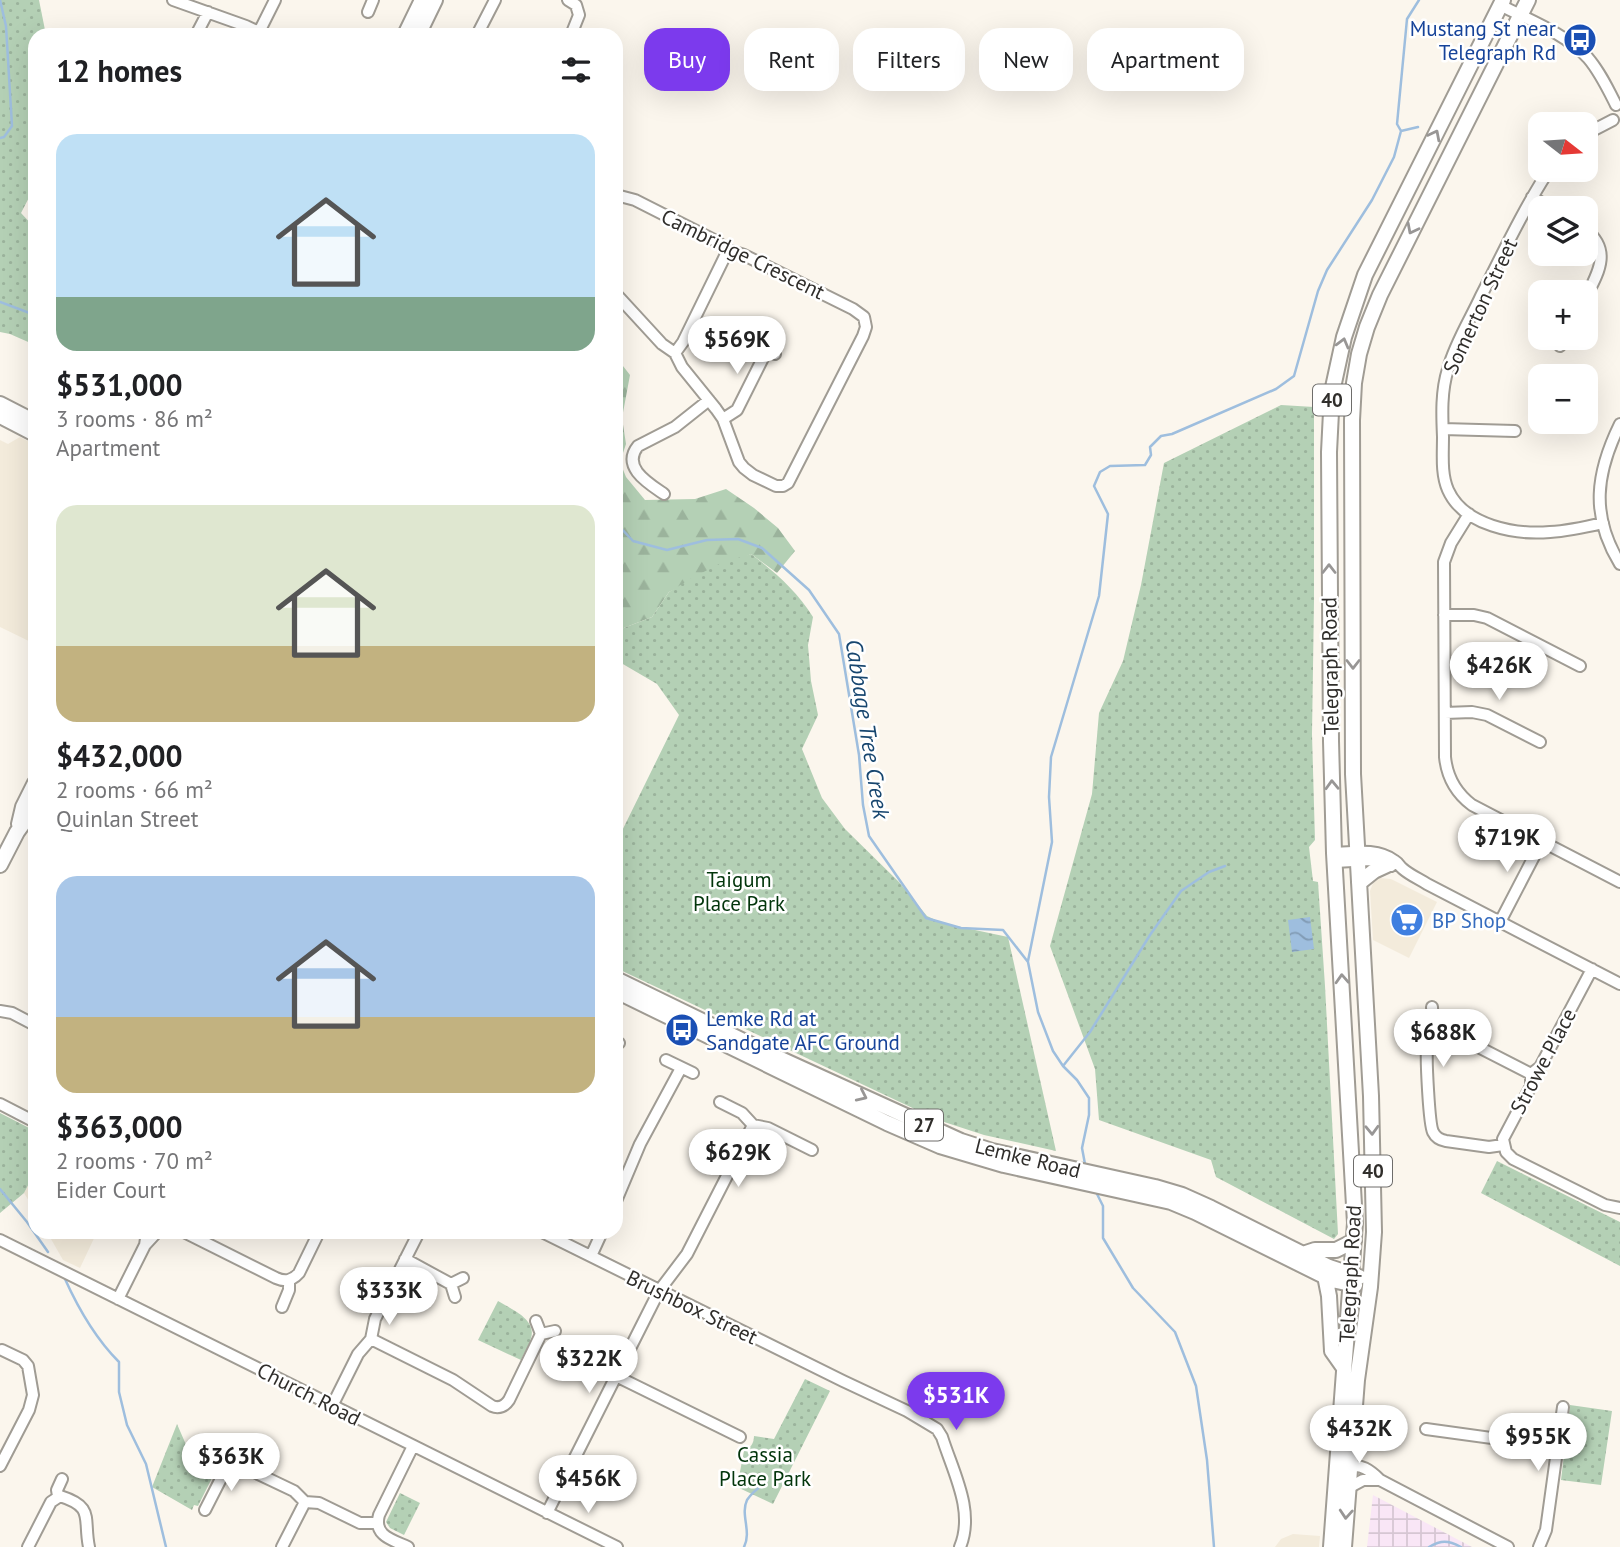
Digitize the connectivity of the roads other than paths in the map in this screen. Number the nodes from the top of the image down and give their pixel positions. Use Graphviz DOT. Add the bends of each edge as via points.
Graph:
graph roads {
  1 [pos="173,0"];
  2 [pos="275,0"];
  3 [pos="422,0"];
  4 [pos="435,0"];
  5 [pos="495,0"];
  6 [pos="568,0"];
  7 [pos="1528,0"];
  8 [pos="377,2"];
  9 [pos="1502,2"];
  10 [pos="208,12"];
  11 [pos="368,12"];
  12 [pos="1521,16"];
  13 [pos="200,28"];
  14 [pos="249,28"];
  15 [pos="264,28"];
  16 [pos="408,28"];
  17 [pos="421,28"];
  18 [pos="481,28"];
  19 [pos="574,28"];
  20 [pos="1618,104"];
  21 [pos="1617,122"];
  22 [pos="1598,130"];
  23 [pos="623,198"];
  24 [pos="1528,205"];
  25 [pos="1598,247"];
  26 [pos="728,250"];
  27 [pos="1594,280"];
  28 [pos="623,302"];
  29 [pos="767,350"];
  30 [pos="675,354"];
  31 [pos="709,400"];
  32 [pos="0,404"];
  33 [pos="0,416"];
  34 [pos="28,418"];
  35 [pos="723,419"];
  36 [pos="1620,424"];
  37 [pos="1443,429"];
  38 [pos="28,430"];
  39 [pos="1515,430"];
  40 [pos="664,494"];
  41 [pos="1469,514"];
  42 [pos="1603,523"];
  43 [pos="1620,564"];
  44 [pos="1444,615"];
  45 [pos="1580,666"];
  46 [pos="1445,713"];
  47 [pos="1540,742"];
  48 [pos="28,797"];
  49 [pos="28,817"];
  50 [pos="17,832"];
  51 [pos="1542,841"];
  52 [pos="1357,856"];
  53 [pos="1335,858"];
  54 [pos="0,865"];
  55 [pos="1387,865"];
  56 [pos="1403,870"];
  57 [pos="1620,882"];
  58 [pos="1359,883"];
  59 [pos="1500,922"];
  60 [pos="1592,969"];
  61 [pos="623,982"];
  62 [pos="1620,984"];
  63 [pos="623,994"];
  64 [pos="1429,1003"];
  65 [pos="0,1010"];
  66 [pos="28,1021"];
  67 [pos="1437,1034"];
  68 [pos="666,1060"];
  69 [pos="681,1068"];
  70 [pos="693,1073"];
  71 [pos="1531,1074"];
  72 [pos="720,1102"];
  73 [pos="0,1104"];
  74 [pos="28,1118"];
  75 [pos="753,1125"];
  76 [pos="1503,1145"];
  77 [pos="812,1150"];
  78 [pos="1055,1171"];
  79 [pos="623,1184"];
  80 [pos="1142,1189"];
  81 [pos="1620,1208"];
  82 [pos="146,1239"];
  83 [pos="150,1239"];
  84 [pos="198,1239"];
  85 [pos="316,1239"];
  86 [pos="415,1239"];
  87 [pos="556,1239"];
  88 [pos="599,1239"];
  89 [pos="0,1240"];
  90 [pos="1354,1241"];
  91 [pos="145,1245"];
  92 [pos="1303,1254"];
  93 [pos="591,1256"];
  94 [pos="405,1259"];
  95 [pos="1325,1276"];
  96 [pos="463,1278"];
  97 [pos="289,1280"];
  98 [pos="1351,1280"];
  99 [pos="451,1284"];
  100 [pos="1370,1284"];
  101 [pos="659,1291"];
  102 [pos="455,1297"];
  103 [pos="118,1299"];
  104 [pos="282,1307"];
  105 [pos="536,1321"];
  106 [pos="555,1331"];
  107 [pos="541,1334"];
  108 [pos="371,1339"];
  109 [pos="1,1351"];
  110 [pos="1344,1368"];
  111 [pos="616,1376"];
  112 [pos="332,1406"];
  113 [pos="1563,1407"];
  114 [pos="1426,1429"];
  115 [pos="740,1437"];
  116 [pos="413,1446"];
  117 [pos="1557,1447"];
  118 [pos="206,1449"];
  119 [pos="230,1461"];
  120 [pos="0,1466"];
  121 [pos="1350,1466"];
  122 [pos="62,1479"];
  123 [pos="1380,1480"];
  124 [pos="1348,1488"];
  125 [pos="1335,1495"];
  126 [pos="58,1496"];
  127 [pos="305,1502"];
  128 [pos="205,1510"];
  129 [pos="547,1513"];
  130 [pos="377,1523"];
  131 [pos="28,1547"];
  132 [pos="89,1547"];
  133 [pos="282,1547"];
  134 [pos="408,1547"];
  135 [pos="617,1547"];
  136 [pos="960,1547"];
  137 [pos="1331,1547"];
  138 [pos="1344,1547"];
  139 [pos="1508,1547"];
  140 [pos="1539,1547"];
  1 -- 10 [label="street"];
  2 -- 15 [label="street"];
  3 -- 16 [label="main road"];
  4 -- 17 [label="main road"];
  5 -- 18 [label="street"];
  6 -- 19 [label="street" via="579,15"];
  7 -- 12 [label="main road, Telegraph Road / 40"];
  8 -- 11 [label="street"];
  9 -- 12 [label="street"];
  53 -- 9 [label="main road, Telegraph Road / 40, one-way" via="1328,452 1335,374 1365,275"];
  10 -- 13 [label="street"];
  10 -- 14 [label="street"];
  12 -- 20 [label="street" via="1580,50"];
  12 -- 52 [label="main road, Telegraph Road / 40, one-way" via="1384,286 1359,354 1351,449"];
  20 -- 21 [label="street" via="1612,110"];
  21 -- 22 [label="street"];
  23 -- 26 [label="street, Cambridge Crescent" via="635,200"];
  24 -- 37 [label="street, Somerton Street" via="1450,361 1443,391"];
  25 -- 27 [label="street" via="1601,261"];
  26 -- 30 [label="street"];
  26 -- 35 [label="street, Cambridge Crescent" via="869,320 786,485 776,486 744,468"];
  28 -- 30 [label="street, Cambridge Crescent"];
  29 -- 35 [label="street" via="737,410"];
  30 -- 31 [label="street, Cambridge Crescent"];
  31 -- 35 [label="street, Cambridge Crescent"];
  31 -- 40 [label="street" via="633,453 637,471"];
  32 -- 34 [label="main road"];
  33 -- 38 [label="main road"];
  36 -- 42 [label="street" via="1601,477"];
  37 -- 39 [label="street"];
  37 -- 41 [label="street, Somerton Street" via="1445,480 1452,498"];
  41 -- 42 [label="street, Somerton Street" via="1494,526 1527,532 1558,532"];
  41 -- 44 [label="street" via="1446,555"];
  42 -- 43 [label="street"];
  44 -- 45 [label="street" via="1493,620"];
  44 -- 46 [label="street"];
  46 -- 47 [label="street" via="1487,715"];
  46 -- 51 [label="street" via="1446,766 1455,788 1472,804"];
  48 -- 50 [label="main road"];
  49 -- 50 [label="main road"];
  50 -- 54 [label="main road"];
  51 -- 57 [label="street"];
  51 -- 59 [label="street"];
  52 -- 53 [label="street"];
  52 -- 55 [label="street"];
  52 -- 56 [label="street" via="1385,856"];
  52 -- 58 [label="main road, Telegraph Road / 40"];
  90 -- 53 [label="main road, Telegraph Road / 40, one-way"];
  55 -- 56 [label="street"];
  55 -- 58 [label="main road"];
  56 -- 59 [label="street"];
  58 -- 100 [label="main road, Telegraph Road / 40, one-way" via="1372,1141"];
  59 -- 60 [label="street"];
  60 -- 62 [label="street"];
  60 -- 71 [label="street, Strowe Place" via="1540,1067"];
  61 -- 78 [label="main road, Lemke Road / 27, one-way" via="938,1132"];
  63 -- 78 [label="main road, Lemke Road / 27" via="916,1136 983,1160"];
  64 -- 67 [label="street"];
  65 -- 66 [label="street"];
  67 -- 71 [label="street" via="1454,1034"];
  67 -- 76 [label="street" via="1427,1049 1433,1132 1446,1141"];
  68 -- 69 [label="street"];
  69 -- 70 [label="street"];
  69 -- 79 [label="street"];
  71 -- 76 [label="street, Strowe Place" via="1531,1086"];
  72 -- 75 [label="street" via="742,1113"];
  73 -- 74 [label="street"];
  75 -- 77 [label="street"];
  75 -- 101 [label="street" via="690,1249"];
  76 -- 81 [label="street" via="1513,1159 1605,1205"];
  78 -- 80 [label="main road, Lemke Road / 27"];
  80 -- 92 [label="main road, Lemke Road / 27" via="1167,1190 1199,1202"];
  80 -- 95 [label="main road, Lemke Road / 27"];
  82 -- 91 [label="street"];
  83 -- 91 [label="street"];
  84 -- 97 [label="street"];
  85 -- 97 [label="street" via="299,1273"];
  86 -- 94 [label="street"];
  87 -- 93 [label="street, Brushbox Street"];
  88 -- 93 [label="street"];
  89 -- 103 [label="street, Church Road"];
  90 -- 92 [label="main road" via="1336,1250"];
  90 -- 98 [label="main road, Telegraph Road / 40"];
  91 -- 103 [label="street"];
  92 -- 98 [label="main road, Lemke Road / 27"];
  93 -- 101 [label="street, Brushbox Street"];
  94 -- 99 [label="street"];
  94 -- 108 [label="street" via="375,1319"];
  95 -- 98 [label="main road, Lemke Road / 27"];
  95 -- 110 [label="main road" via="1332,1351"];
  96 -- 99 [label="street"];
  97 -- 104 [label="street"];
  98 -- 100 [label="main road, Lemke Road / 27"];
  98 -- 110 [label="main road, Telegraph Road / 40"];
  99 -- 102 [label="street"];
  100 -- 121 [label="main road, Telegraph Road"];
  101 -- 111 [label="street"];
  101 -- 136 [label="street, Brushbox Street" via="937,1429 966,1508"];
  103 -- 112 [label="street, Church Road"];
  105 -- 107 [label="street"];
  106 -- 107 [label="street"];
  107 -- 108 [label="street" via="509,1400 499,1408"];
  108 -- 112 [label="street" via="358,1354"];
  109 -- 120 [label="street" via="26,1363 33,1395"];
  110 -- 125 [label="main road, Telegraph Road"];
  111 -- 115 [label="street"];
  111 -- 129 [label="street"];
  112 -- 116 [label="street, Church Road"];
  113 -- 117 [label="street"];
  114 -- 117 [label="street"];
  116 -- 129 [label="street, Church Road"];
  116 -- 130 [label="street"];
  117 -- 140 [label="street" via="1546,1531"];
  118 -- 119 [label="street"];
  119 -- 127 [label="street" via="294,1491"];
  119 -- 128 [label="street"];
  121 -- 123 [label="street" via="1364,1467"];
  121 -- 124 [label="main road, Telegraph Road"];
  121 -- 125 [label="street" via="1342,1473"];
  122 -- 126 [label="street"];
  123 -- 124 [label="street" via="1363,1480"];
  123 -- 139 [label="street"];
  124 -- 138 [label="main road, Telegraph Road, one-way"];
  125 -- 137 [label="main road, Telegraph Road"];
  126 -- 131 [label="street"];
  126 -- 132 [label="street" via="83,1507"];
  127 -- 130 [label="street" via="320,1503 360,1523"];
  127 -- 133 [label="street"];
  129 -- 135 [label="street, Church Road"];
  130 -- 134 [label="street" via="383,1535"];
}
